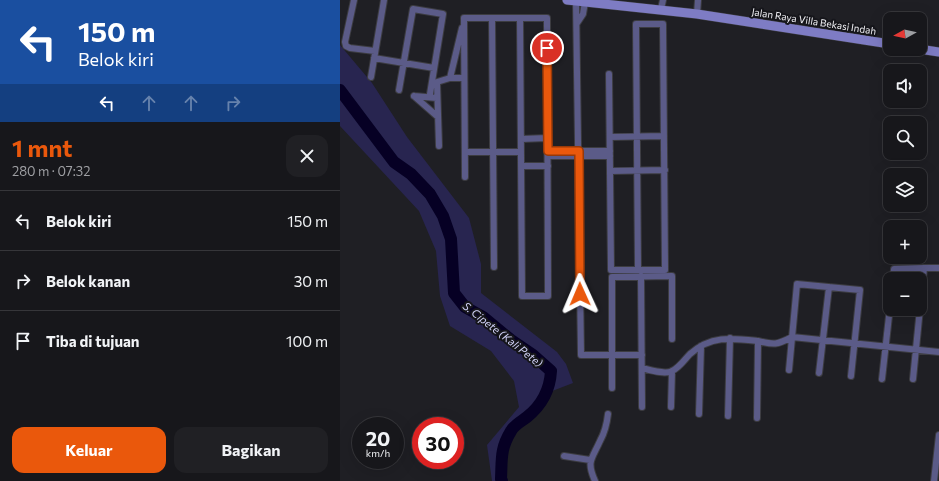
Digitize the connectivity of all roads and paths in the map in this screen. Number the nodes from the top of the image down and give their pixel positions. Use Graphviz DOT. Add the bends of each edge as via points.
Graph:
graph roads {
  1 [pos="354,0"];
  2 [pos="384,0"];
  3 [pos="698,0"];
  4 [pos="576,1"];
  5 [pos="662,5"];
  6 [pos="697,14"];
  7 [pos="464,18"];
  8 [pos="492,18"];
  9 [pos="520,18"];
  10 [pos="577,23"];
  11 [pos="340,34"];
  12 [pos="347,35"];
  13 [pos="883,43"];
  14 [pos="927,50"];
  15 [pos="939,52"];
  16 [pos="375,54"];
  17 [pos="404,63"];
  18 [pos="434,68"];
  19 [pos="609,74"];
  20 [pos="371,77"];
  21 [pos="450,78"];
  22 [pos="464,78"];
  23 [pos="399,90"];
  24 [pos="430,94"];
  25 [pos="437,98"];
  26 [pos="438,117"];
  27 [pos="637,136"];
  28 [pos="664,136"];
  29 [pos="610,137"];
  30 [pos="548,138"];
  31 [pos="521,139"];
  32 [pos="439,146"];
  33 [pos="465,152"];
  34 [pos="493,152"];
  35 [pos="521,152"];
  36 [pos="548,153"];
  37 [pos="579,153"];
  38 [pos="610,153"];
  39 [pos="521,166"];
  40 [pos="548,166"];
  41 [pos="637,170"];
  42 [pos="664,170"];
  43 [pos="610,171"];
  44 [pos="465,177"];
  45 [pos="494,267"];
  46 [pos="924,268"];
  47 [pos="939,268"];
  48 [pos="638,270"];
  49 [pos="894,272"];
  50 [pos="641,276"];
  51 [pos="829,287"];
  52 [pos="889,316"];
  53 [pos="792,337"];
  54 [pos="672,338"];
  55 [pos="730,338"];
  56 [pos="823,340"];
  57 [pos="758,341"];
  58 [pos="854,344"];
  59 [pos="701,346"];
  60 [pos="886,347"];
  61 [pos="916,350"];
  62 [pos="939,352"];
  63 [pos="612,355"];
  64 [pos="642,355"];
  65 [pos="642,368"];
  66 [pos="789,370"];
  67 [pos="672,372"];
  68 [pos="819,373"];
  69 [pos="851,376"];
  70 [pos="882,379"];
  71 [pos="913,379"];
  72 [pos="612,388"];
  73 [pos="642,407"];
  74 [pos="671,407"];
  75 [pos="608,414"];
  76 [pos="699,414"];
  77 [pos="728,416"];
  78 [pos="757,418"];
  79 [pos="939,435"];
  80 [pos="564,456"];
  81 [pos="590,460"];
  82 [pos="595,481"];
  83 [pos="934,481"];
  1 -- 12 [label="street"];
  2 -- 16 [label="street"];
  3 -- 6 [label="street"];
  4 -- 5 [label="main road, Jalan Raya Villa Bekasi Indah"];
  4 -- 10 [label="street"];
  4 -- 10 [label="street" via="583,14"];
  5 -- 6 [label="main road, Jalan Raya Villa Bekasi Indah"];
  6 -- 13 [label="main road, Jalan Raya Villa Bekasi Indah"];
  7 -- 8 [label="street"];
  7 -- 21 [label="street"];
  7 -- 22 [label="street"];
  8 -- 9 [label="street"];
  8 -- 34 [label="street"];
  9 -- 30 [label="street" via="547,18"];
  9 -- 31 [label="street"];
  10 -- 37 [label="street"];
  11 -- 12 [label="street"];
  12 -- 16 [label="street" via="347,47"];
  14 -- 15 [label="main road"];
  16 -- 17 [label="street"];
  16 -- 20 [label="street"];
  17 -- 18 [label="street"];
  17 -- 18 [label="street" via="413,9 443,14"];
  17 -- 23 [label="street"];
  18 -- 24 [label="street"];
  19 -- 29 [label="street"];
  21 -- 22 [label="street"];
  21 -- 25 [label="street" via="437,82"];
  22 -- 33 [label="street"];
  25 -- 26 [label="street"];
  25 -- 26 [label="street" via="414,96"];
  26 -- 32 [label="street"];
  27 -- 28 [label="street"];
  27 -- 28 [label="street" via="636,24 663,24"];
  27 -- 29 [label="street"];
  27 -- 41 [label="street"];
  28 -- 42 [label="street"];
  29 -- 38 [label="street"];
  30 -- 31 [label="street"];
  30 -- 36 [label="street"];
  31 -- 35 [label="street"];
  33 -- 34 [label="street"];
  33 -- 44 [label="street"];
  34 -- 35 [label="street"];
  34 -- 45 [label="street"];
  35 -- 39 [label="street"];
  36 -- 37 [label="street"];
  36 -- 40 [label="street"];
  37 -- 38 [label="street"];
  37 -- 63 [label="street" via="581,355"];
  38 -- 43 [label="street"];
  39 -- 40 [label="street"];
  39 -- 40 [label="street" via="522,296 548,296"];
  41 -- 42 [label="street"];
  41 -- 43 [label="street"];
  41 -- 48 [label="street"];
  42 -- 48 [label="street" via="665,270"];
  43 -- 48 [label="street" via="611,270"];
  46 -- 47 [label="street"];
  46 -- 49 [label="street" via="894,269"];
  46 -- 61 [label="street"];
  50 -- 54 [label="street" via="672,276"];
  50 -- 63 [label="street" via="612,276"];
  50 -- 64 [label="street"];
  51 -- 53 [label="street" via="797,284"];
  51 -- 56 [label="street"];
  51 -- 58 [label="street" via="860,290"];
  52 -- 60 [label="street"];
  53 -- 56 [label="street"];
  53 -- 57 [label="street" via="780,343"];
  53 -- 66 [label="street"];
  55 -- 57 [label="street"];
  55 -- 59 [label="street"];
  55 -- 77 [label="street"];
  56 -- 58 [label="street"];
  56 -- 68 [label="street"];
  57 -- 78 [label="street"];
  58 -- 60 [label="street"];
  58 -- 69 [label="street"];
  59 -- 67 [label="street"];
  59 -- 76 [label="street"];
  60 -- 61 [label="street"];
  60 -- 70 [label="street"];
  61 -- 62 [label="street"];
  61 -- 71 [label="street"];
  63 -- 64 [label="street"];
  63 -- 72 [label="street"];
  64 -- 65 [label="street"];
  65 -- 67 [label="street"];
  65 -- 73 [label="street"];
  67 -- 74 [label="street"];
  75 -- 81 [label="street" via="603,435"];
  79 -- 83 [label="street"];
  80 -- 81 [label="street"];
  81 -- 82 [label="street" via="590,469"];
}
